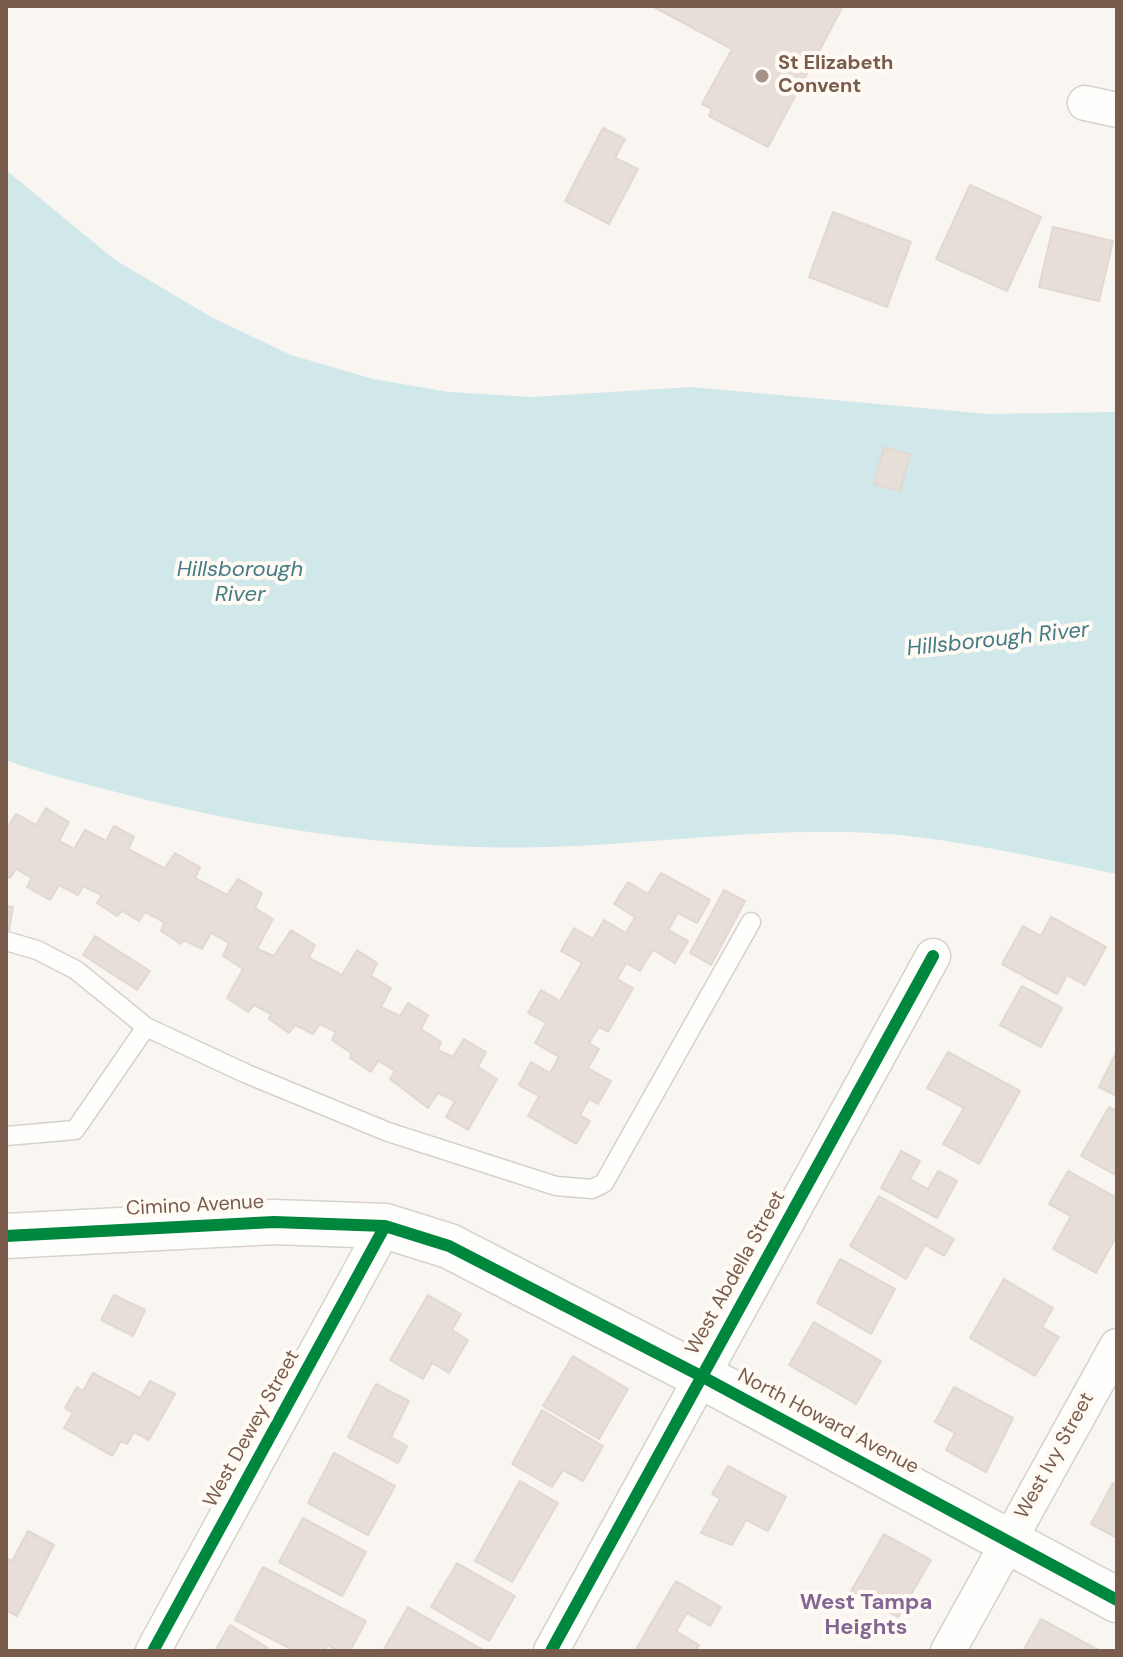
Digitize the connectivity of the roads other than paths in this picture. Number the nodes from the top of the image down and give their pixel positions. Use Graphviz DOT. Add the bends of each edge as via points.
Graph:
graph roads {
  1 [pos="751,922"];
  2 [pos="6,941"];
  3 [pos="933,956"];
  4 [pos="146,1027"];
  5 [pos="6,1136"];
  6 [pos="385,1226"];
  7 [pos="6,1236"];
  8 [pos="1117,1346"];
  9 [pos="701,1376"];
  10 [pos="1008,1542"];
  11 [pos="1117,1600"];
  12 [pos="153,1651"];
  13 [pos="551,1651"];
  14 [pos="948,1651"];
  1 -- 4 [label="lane" via="604,1183 592,1189 556,1186 388,1132"];
  2 -- 4 [label="lane" via="76,970"];
  3 -- 9 [label="street, West Abdella Street"];
  4 -- 5 [label="lane" via="75,1130"];
  6 -- 7 [label="main road, Cimino Avenue" via="274,1222"];
  6 -- 9 [label="main road, North Howard Avenue" via="449,1246"];
  6 -- 12 [label="street, West Dewey Street"];
  8 -- 10 [label="street, West Ivy Street"];
  9 -- 10 [label="main road, North Howard Avenue"];
  9 -- 13 [label="street, West Abdella Street"];
  10 -- 11 [label="main road, North Howard Avenue"];
  10 -- 14 [label="street, West Ivy Street"];
}
